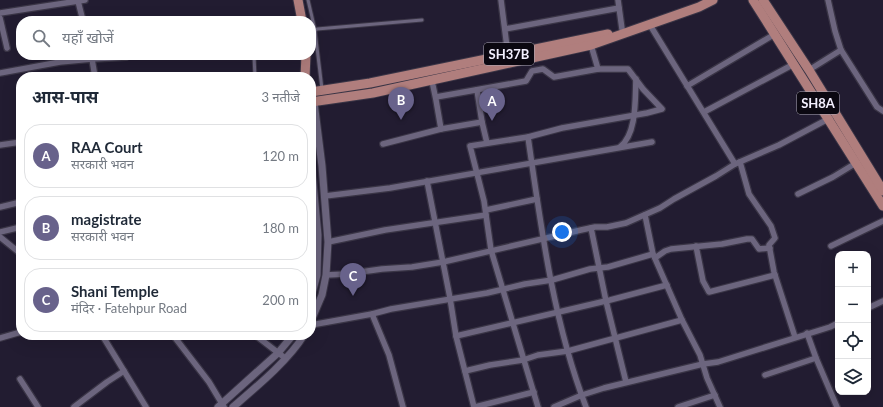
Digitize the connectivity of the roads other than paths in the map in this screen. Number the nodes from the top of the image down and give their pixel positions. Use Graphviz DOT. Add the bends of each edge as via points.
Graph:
graph roads {
  1 [pos="85,0"];
  2 [pos="298,0"];
  3 [pos="308,0"];
  4 [pos="500,0"];
  5 [pos="618,0"];
  6 [pos="701,0"];
  7 [pos="713,0"];
  8 [pos="754,0"];
  9 [pos="763,0"];
  10 [pos="828,0"];
  11 [pos="78,1"];
  12 [pos="619,8"];
  13 [pos="0,13"];
  14 [pos="82,16"];
  15 [pos="301,16"];
  16 [pos="312,16"];
  17 [pos="0,18"];
  18 [pos="422,20"];
  19 [pos="650,25"];
  20 [pos="622,29"];
  21 [pos="316,30"];
  22 [pos="505,30"];
  23 [pos="775,34"];
  24 [pos="591,45"];
  25 [pos="7,48"];
  26 [pos="841,50"];
  27 [pos="508,54"];
  28 [pos="73,60"];
  29 [pos="92,60"];
  30 [pos="255,60"];
  31 [pos="306,60"];
  32 [pos="315,60"];
  33 [pos="794,64"];
  34 [pos="306,66"];
  35 [pos="598,69"];
  36 [pos="809,70"];
  37 [pos="0,72"];
  38 [pos="94,72"];
  39 [pos="255,72"];
  40 [pos="305,72"];
  41 [pos="308,72"];
  42 [pos="315,72"];
  43 [pos="636,79"];
  44 [pos="432,81"];
  45 [pos="687,86"];
  46 [pos="316,89"];
  47 [pos="477,90"];
  48 [pos="436,97"];
  49 [pos="316,102"];
  50 [pos="883,111"];
  51 [pos="704,112"];
  52 [pos="634,116"];
  53 [pos="832,117"];
  54 [pos="482,122"];
  55 [pos="316,126"];
  56 [pos="441,129"];
  57 [pos="528,136"];
  58 [pos="652,142"];
  59 [pos="16,143"];
  60 [pos="486,143"];
  61 [pos="383,144"];
  62 [pos="0,145"];
  63 [pos="620,148"];
  64 [pos="532,163"];
  65 [pos="737,163"];
  66 [pos="856,163"];
  67 [pos="476,173"];
  68 [pos="427,181"];
  69 [pos="883,191"];
  70 [pos="798,194"];
  71 [pos="325,196"];
  72 [pos="537,199"];
  73 [pos="16,203"];
  74 [pos="883,206"];
  75 [pos="0,207"];
  76 [pos="486,212"];
  77 [pos="644,215"];
  78 [pos="316,218"];
  79 [pos="883,221"];
  80 [pos="435,223"];
  81 [pos="16,228"];
  82 [pos="591,228"];
  83 [pos="0,232"];
  84 [pos="0,237"];
  85 [pos="543,239"];
  86 [pos="328,242"];
  87 [pos="696,246"];
  88 [pos="831,246"];
  89 [pos="770,248"];
  90 [pos="16,250"];
  91 [pos="491,250"];
  92 [pos="654,256"];
  93 [pos="443,262"];
  94 [pos="600,268"];
  95 [pos="326,275"];
  96 [pos="775,275"];
  97 [pos="316,279"];
  98 [pos="552,280"];
  99 [pos="667,285"];
  100 [pos="502,288"];
  101 [pos="450,298"];
  102 [pos="606,301"];
  103 [pos="883,301"];
  104 [pos="871,307"];
  105 [pos="316,310"];
  106 [pos="558,312"];
  107 [pos="372,314"];
  108 [pos="682,320"];
  109 [pos="512,323"];
  110 [pos="316,324"];
  111 [pos="835,324"];
  112 [pos="16,333"];
  113 [pos="807,333"];
  114 [pos="456,336"];
  115 [pos="616,337"];
  116 [pos="795,337"];
  117 [pos="0,338"];
  118 [pos="105,340"];
  119 [pos="177,340"];
  120 [pos="261,340"];
  121 [pos="289,340"];
  122 [pos="301,340"];
  123 [pos="568,351"];
  124 [pos="278,353"];
  125 [pos="285,358"];
  126 [pos="816,358"];
  127 [pos="524,360"];
  128 [pos="703,364"];
  129 [pos="124,371"];
  130 [pos="464,371"];
  131 [pos="765,375"];
  132 [pos="20,378"];
  133 [pos="626,382"];
  134 [pos="534,392"];
  135 [pos="582,395"];
  136 [pos="715,395"];
  137 [pos="221,406"];
  138 [pos="38,407"];
  139 [pos="74,407"];
  140 [pos="146,407"];
  141 [pos="233,407"];
  142 [pos="403,407"];
  143 [pos="474,407"];
  144 [pos="538,407"];
  145 [pos="554,407"];
  146 [pos="586,407"];
  147 [pos="678,407"];
  148 [pos="720,407"];
  149 [pos="837,407"];
  1 -- 11 [label="street"];
  2 -- 15 [label="main road"];
  3 -- 16 [label="lane"];
  4 -- 22 [label="street"];
  5 -- 12 [label="street"];
  6 -- 20 [label="main road, SH37B"];
  7 -- 19 [label="main road, SH37B"];
  8 -- 23 [label="main road, SH8A"];
  9 -- 36 [label="main road, SH8A"];
  10 -- 26 [label="street"];
  11 -- 13 [label="street"];
  11 -- 14 [label="street"];
  12 -- 20 [label="street"];
  12 -- 22 [label="street"];
  17 -- 25 [label="street"];
  18 -- 21 [label="lane"];
  19 -- 24 [label="main road, SH37B"];
  19 -- 45 [label="street"];
  20 -- 27 [label="main road, SH37B"];
  22 -- 27 [label="street"];
  23 -- 33 [label="main road, SH8A"];
  23 -- 45 [label="street"];
  24 -- 35 [label="street"];
  24 -- 44 [label="main road, SH37B"];
  26 -- 36 [label="street"];
  26 -- 50 [label="street" via="877,107"];
  27 -- 46 [label="main road, SH37B" via="370,83"];
  28 -- 37 [label="street"];
  29 -- 38 [label="street"];
  30 -- 39 [label="lane"];
  31 -- 34 [label="main road"];
  32 -- 42 [label="lane"];
  33 -- 51 [label="street"];
  33 -- 53 [label="main road, SH8A"];
  34 -- 40 [label="main road"];
  34 -- 41 [label="main road"];
  35 -- 43 [label="street" via="628,68"];
  35 -- 47 [label="street" via="554,77 543,69 532,71 526,81"];
  36 -- 53 [label="main road, SH8A"];
  43 -- 52 [label="street"];
  43 -- 52 [label="street" via="662,109"];
  44 -- 48 [label="street"];
  44 -- 49 [label="main road, SH37B"];
  45 -- 51 [label="street"];
  47 -- 48 [label="street"];
  47 -- 54 [label="street"];
  48 -- 56 [label="street"];
  51 -- 65 [label="street"];
  52 -- 57 [label="street"];
  52 -- 63 [label="street" via="630,135"];
  53 -- 65 [label="street"];
  53 -- 66 [label="main road, SH8A"];
  53 -- 69 [label="main road, SH8A"];
  54 -- 56 [label="street"];
  54 -- 60 [label="street"];
  55 -- 71 [label="street"];
  56 -- 61 [label="street"];
  57 -- 60 [label="street"];
  57 -- 64 [label="street"];
  58 -- 63 [label="street"];
  59 -- 62 [label="street"];
  60 -- 67 [label="street" via="470,146"];
  63 -- 64 [label="street"];
  64 -- 67 [label="street"];
  64 -- 72 [label="street"];
  65 -- 77 [label="street"];
  65 -- 89 [label="street" via="749,194 771,226 775,238 769,245"];
  66 -- 70 [label="street"];
  66 -- 74 [label="main road, SH8A"];
  67 -- 68 [label="street"];
  67 -- 76 [label="street"];
  68 -- 71 [label="street"];
  68 -- 80 [label="street"];
  71 -- 86 [label="street"];
  72 -- 76 [label="street"];
  72 -- 85 [label="street"];
  73 -- 75 [label="street"];
  76 -- 80 [label="street"];
  76 -- 91 [label="street"];
  77 -- 82 [label="street" via="626,223"];
  77 -- 92 [label="street"];
  78 -- 97 [label="street"];
  79 -- 88 [label="street"];
  80 -- 86 [label="street"];
  80 -- 93 [label="street"];
  81 -- 83 [label="street"];
  82 -- 85 [label="street"];
  82 -- 94 [label="street"];
  84 -- 90 [label="street"];
  85 -- 91 [label="street"];
  85 -- 98 [label="street"];
  86 -- 95 [label="street"];
  87 -- 89 [label="street" via="752,239 759,249"];
  87 -- 92 [label="street" via="671,249"];
  87 -- 96 [label="street" via="703,281 709,292"];
  89 -- 96 [label="street"];
  91 -- 93 [label="street"];
  91 -- 100 [label="street"];
  92 -- 94 [label="street"];
  92 -- 99 [label="street"];
  93 -- 95 [label="street"];
  93 -- 101 [label="street"];
  94 -- 98 [label="street"];
  94 -- 102 [label="street"];
  95 -- 105 [label="street"];
  96 -- 116 [label="street"];
  98 -- 100 [label="street"];
  98 -- 106 [label="street"];
  99 -- 102 [label="street"];
  99 -- 108 [label="street"];
  100 -- 101 [label="street" via="487,293"];
  100 -- 109 [label="street"];
  101 -- 107 [label="street"];
  101 -- 114 [label="street"];
  102 -- 106 [label="street"];
  102 -- 115 [label="street"];
  103 -- 104 [label="street"];
  106 -- 109 [label="street"];
  106 -- 123 [label="street"];
  107 -- 110 [label="street"];
  107 -- 142 [label="street" via="389,355"];
  108 -- 115 [label="street"];
  108 -- 128 [label="street"];
  109 -- 114 [label="street"];
  109 -- 127 [label="street"];
  111 -- 113 [label="street"];
  112 -- 117 [label="street"];
  113 -- 116 [label="street"];
  113 -- 126 [label="street"];
  114 -- 130 [label="street"];
  115 -- 123 [label="street"];
  115 -- 133 [label="street"];
  116 -- 128 [label="street" via="718,362"];
  118 -- 129 [label="street"];
  119 -- 137 [label="street" via="209,382"];
  120 -- 124 [label="street"];
  121 -- 124 [label="street"];
  122 -- 125 [label="street"];
  123 -- 127 [label="street" via="538,355"];
  123 -- 135 [label="street"];
  124 -- 125 [label="street"];
  124 -- 137 [label="street"];
  125 -- 141 [label="street"];
  126 -- 131 [label="street"];
  126 -- 149 [label="street"];
  127 -- 130 [label="street"];
  127 -- 134 [label="street"];
  128 -- 133 [label="street"];
  128 -- 136 [label="street"];
  129 -- 139 [label="street"];
  129 -- 140 [label="street"];
  130 -- 143 [label="street"];
  132 -- 138 [label="street"];
  133 -- 135 [label="street"];
  134 -- 143 [label="street"];
  134 -- 144 [label="street"];
  135 -- 145 [label="street"];
  135 -- 146 [label="street"];
  136 -- 147 [label="street"];
  136 -- 148 [label="street"];
}
